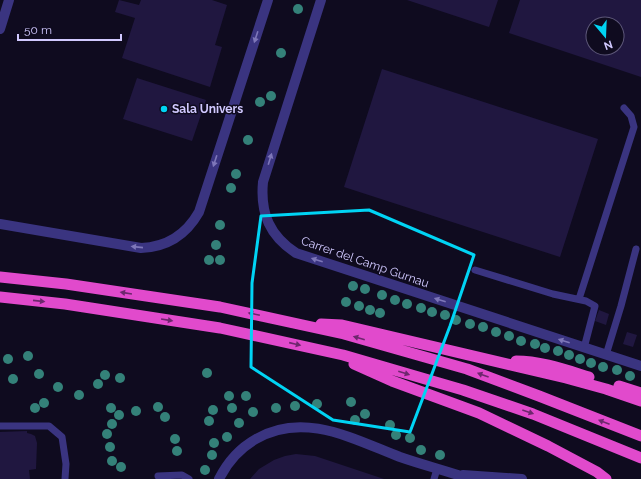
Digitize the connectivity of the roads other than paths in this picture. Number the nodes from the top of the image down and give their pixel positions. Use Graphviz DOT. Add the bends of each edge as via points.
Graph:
graph roads {
  1 [pos="9,0"];
  2 [pos="268,0"];
  3 [pos="321,0"];
  4 [pos="0,29"];
  5 [pos="624,108"];
  6 [pos="0,224"];
  7 [pos="636,249"];
  8 [pos="475,270"];
  9 [pos="0,277"];
  10 [pos="0,297"];
  11 [pos="579,299"];
  12 [pos="292,323"];
  13 [pos="584,348"];
  14 [pos="326,351"];
  15 [pos="606,355"];
  16 [pos="494,361"];
  17 [pos="641,366"];
  18 [pos="641,393"];
  19 [pos="641,401"];
  20 [pos="0,426"];
  21 [pos="641,436"];
  22 [pos="641,458"];
  23 [pos="438,468"];
  24 [pos="455,474"];
  25 [pos="158,476"];
  26 [pos="65,479"];
  27 [pos="190,479"];
  28 [pos="219,479"];
  29 [pos="434,479"];
  30 [pos="470,479"];
  31 [pos="522,479"];
  32 [pos="606,479"];
  1 -- 4 [label="street"];
  2 -- 6 [label="street, one-way" via="199,212 179,236 158,246 141,248"];
  13 -- 3 [label="street, Carrer del Camp Gurnau, one-way" via="296,253 273,232 262,203 263,182"];
  5 -- 11 [label="lane" via="632,116 634,127"];
  7 -- 15 [label="lane"];
  8 -- 11 [label="lane" via="553,294"];
  12 -- 9 [label="highway, one-way" via="220,307"];
  10 -- 14 [label="highway, one-way" via="65,304 220,328"];
  11 -- 13 [label="lane" via="594,306"];
  12 -- 16 [label="highway" via="342,325"];
  21 -- 12 [label="highway, one-way" via="466,369 344,334"];
  13 -- 15 [label="street, Carrer del Camp Gurnau"];
  14 -- 22 [label="highway, one-way" via="463,390 533,414"];
  14 -- 32 [label="highway" via="392,381 479,413 548,446"];
  15 -- 17 [label="street, Carrer del Camp Gurnau"];
  16 -- 18 [label="highway" via="528,361"];
  16 -- 19 [label="highway" via="566,378"];
  20 -- 26 [label="lane" via="50,426 62,437 66,464"];
  23 -- 24 [label="street"];
  23 -- 28 [label="street" via="323,429 292,427 263,435 250,443 228,464"];
  23 -- 29 [label="lane"];
  24 -- 30 [label="street"];
  24 -- 31 [label="street"];
  25 -- 27 [label="lane" via="182,475"];
}
